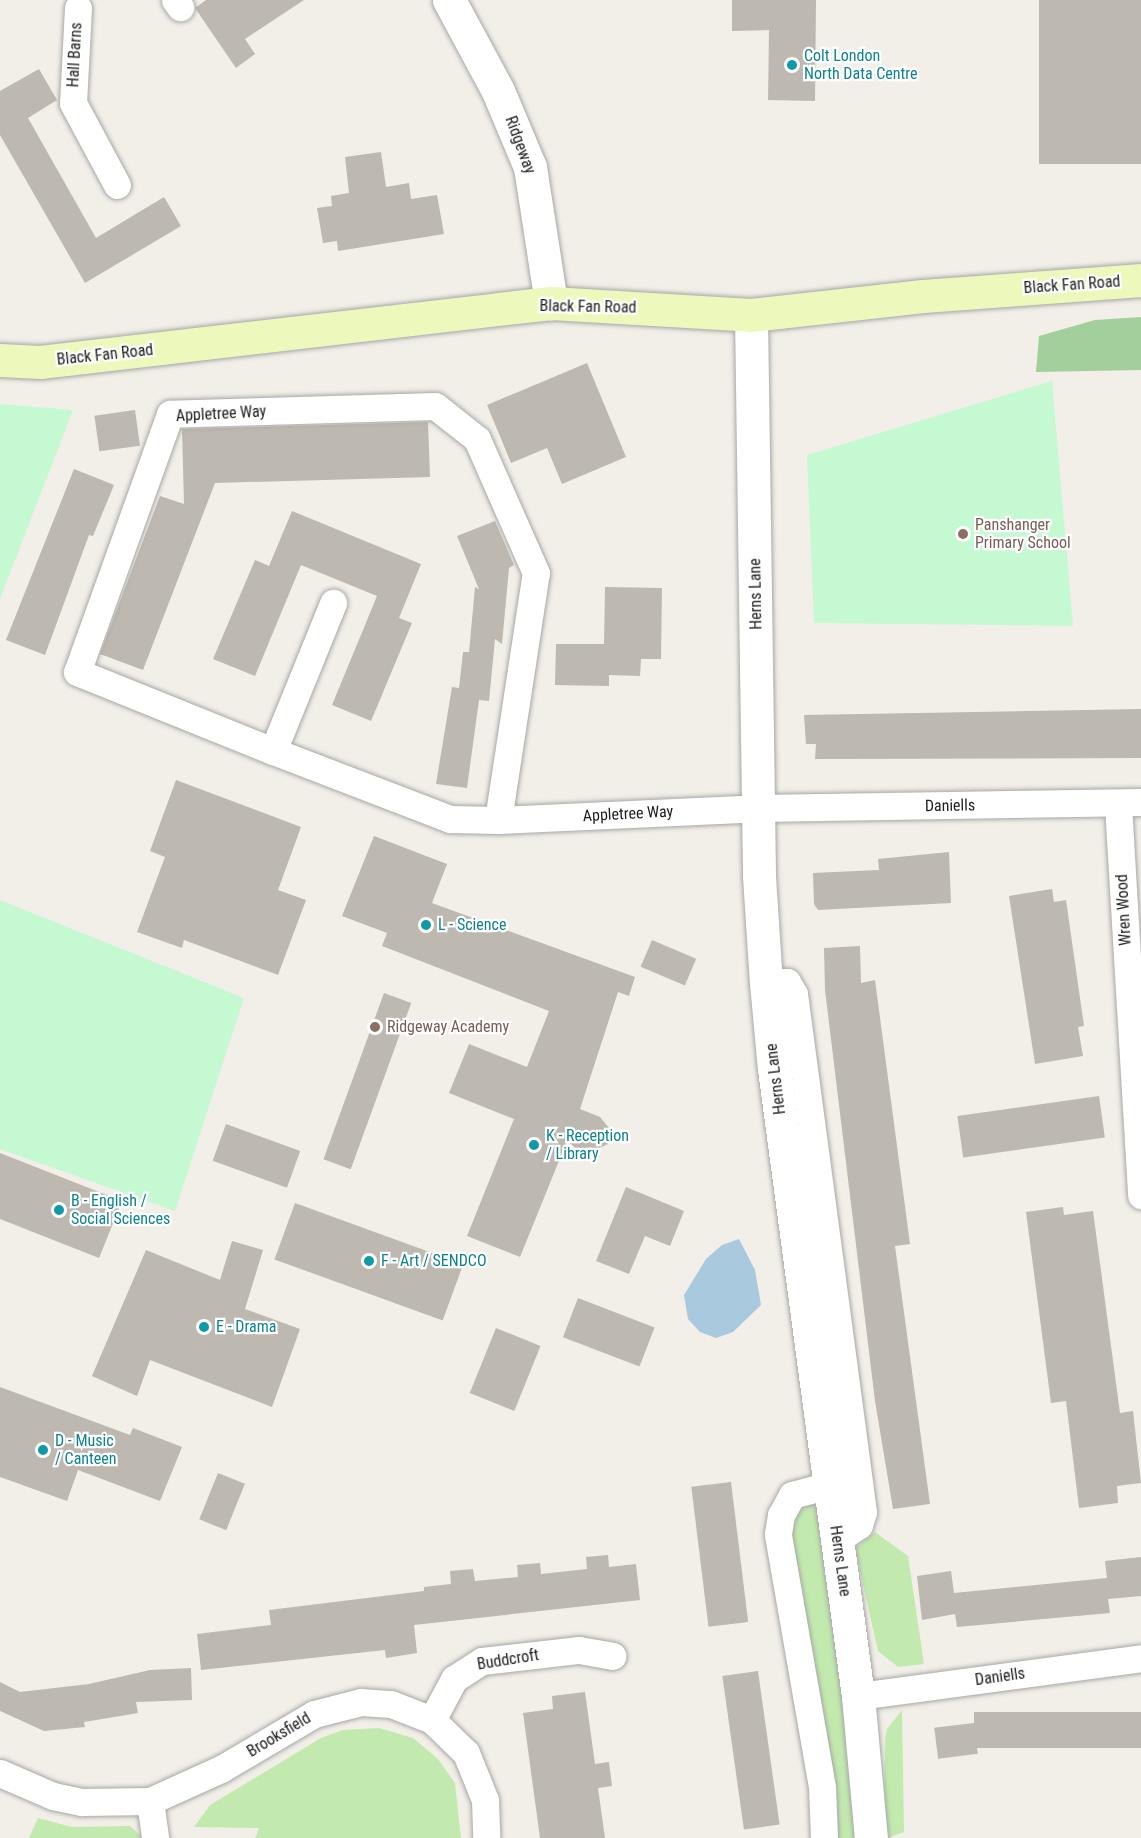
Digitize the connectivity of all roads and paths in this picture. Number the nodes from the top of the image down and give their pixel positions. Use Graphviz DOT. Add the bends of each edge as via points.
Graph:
graph roads {
  1 [pos="449,0"];
  2 [pos="78,3"];
  3 [pos="117,185"];
  4 [pos="1141,280"];
  5 [pos="551,303"];
  6 [pos="751,315"];
  7 [pos="0,360"];
  8 [pos="333,603"];
  9 [pos="273,751"];
  10 [pos="1130,804"];
  11 [pos="758,808"];
  12 [pos="498,820"];
  13 [pos="766,983"];
  14 [pos="1141,1194"];
  15 [pos="829,1485"];
  16 [pos="838,1539"];
  17 [pos="612,1656"];
  18 [pos="1141,1658"];
  19 [pos="858,1696"];
  20 [pos="432,1720"];
  21 [pos="0,1773"];
  22 [pos="150,1801"];
  23 [pos="155,1838"];
  24 [pos="486,1838"];
  25 [pos="824,1838"];
  26 [pos="871,1838"];
  1 -- 5 [label="street, Ridgeway" via="498,91 530,167"];
  2 -- 3 [label="street, Hall Barns" via="73,102"];
  4 -- 6 [label="main road, Black Fan Road" via="923,296"];
  5 -- 6 [label="main road, Black Fan Road"];
  5 -- 7 [label="main road, Black Fan Road" via="52,361"];
  6 -- 11 [label="street, Herns Lane"];
  8 -- 9 [label="street"];
  9 -- 12 [label="street, Appletree Way" via="450,819"];
  9 -- 12 [label="street, Appletree Way" via="77,672 170,414 435,406 477,439 536,573"];
  10 -- 11 [label="street, Daniells"];
  10 -- 14 [label="street, Wren Wood"];
  11 -- 12 [label="street, Appletree Way"];
  11 -- 13 [label="street, Herns Lane"];
  13 -- 15 [label="street, Herns Lane"];
  13 -- 16 [label="street" via="787,982 794,994 863,1512 858,1525"];
  15 -- 16 [label="street, Herns Lane"];
  15 -- 25 [label="street" via="792,1495 778,1534 820,1777"];
  16 -- 19 [label="street, Herns Lane"];
  17 -- 20 [label="street, Buddcroft" via="579,1650 482,1660 454,1679"];
  18 -- 19 [label="street, Daniells"];
  19 -- 26 [label="street, Herns Lane"];
  20 -- 22 [label="street, Brooksfield" via="391,1704 337,1706 314,1714 221,1770"];
  20 -- 24 [label="street, Brooksfield" via="452,1736 476,1774 485,1800"];
  21 -- 22 [label="street, Brooksfield" via="53,1796 82,1802"];
  22 -- 23 [label="street"];
}
